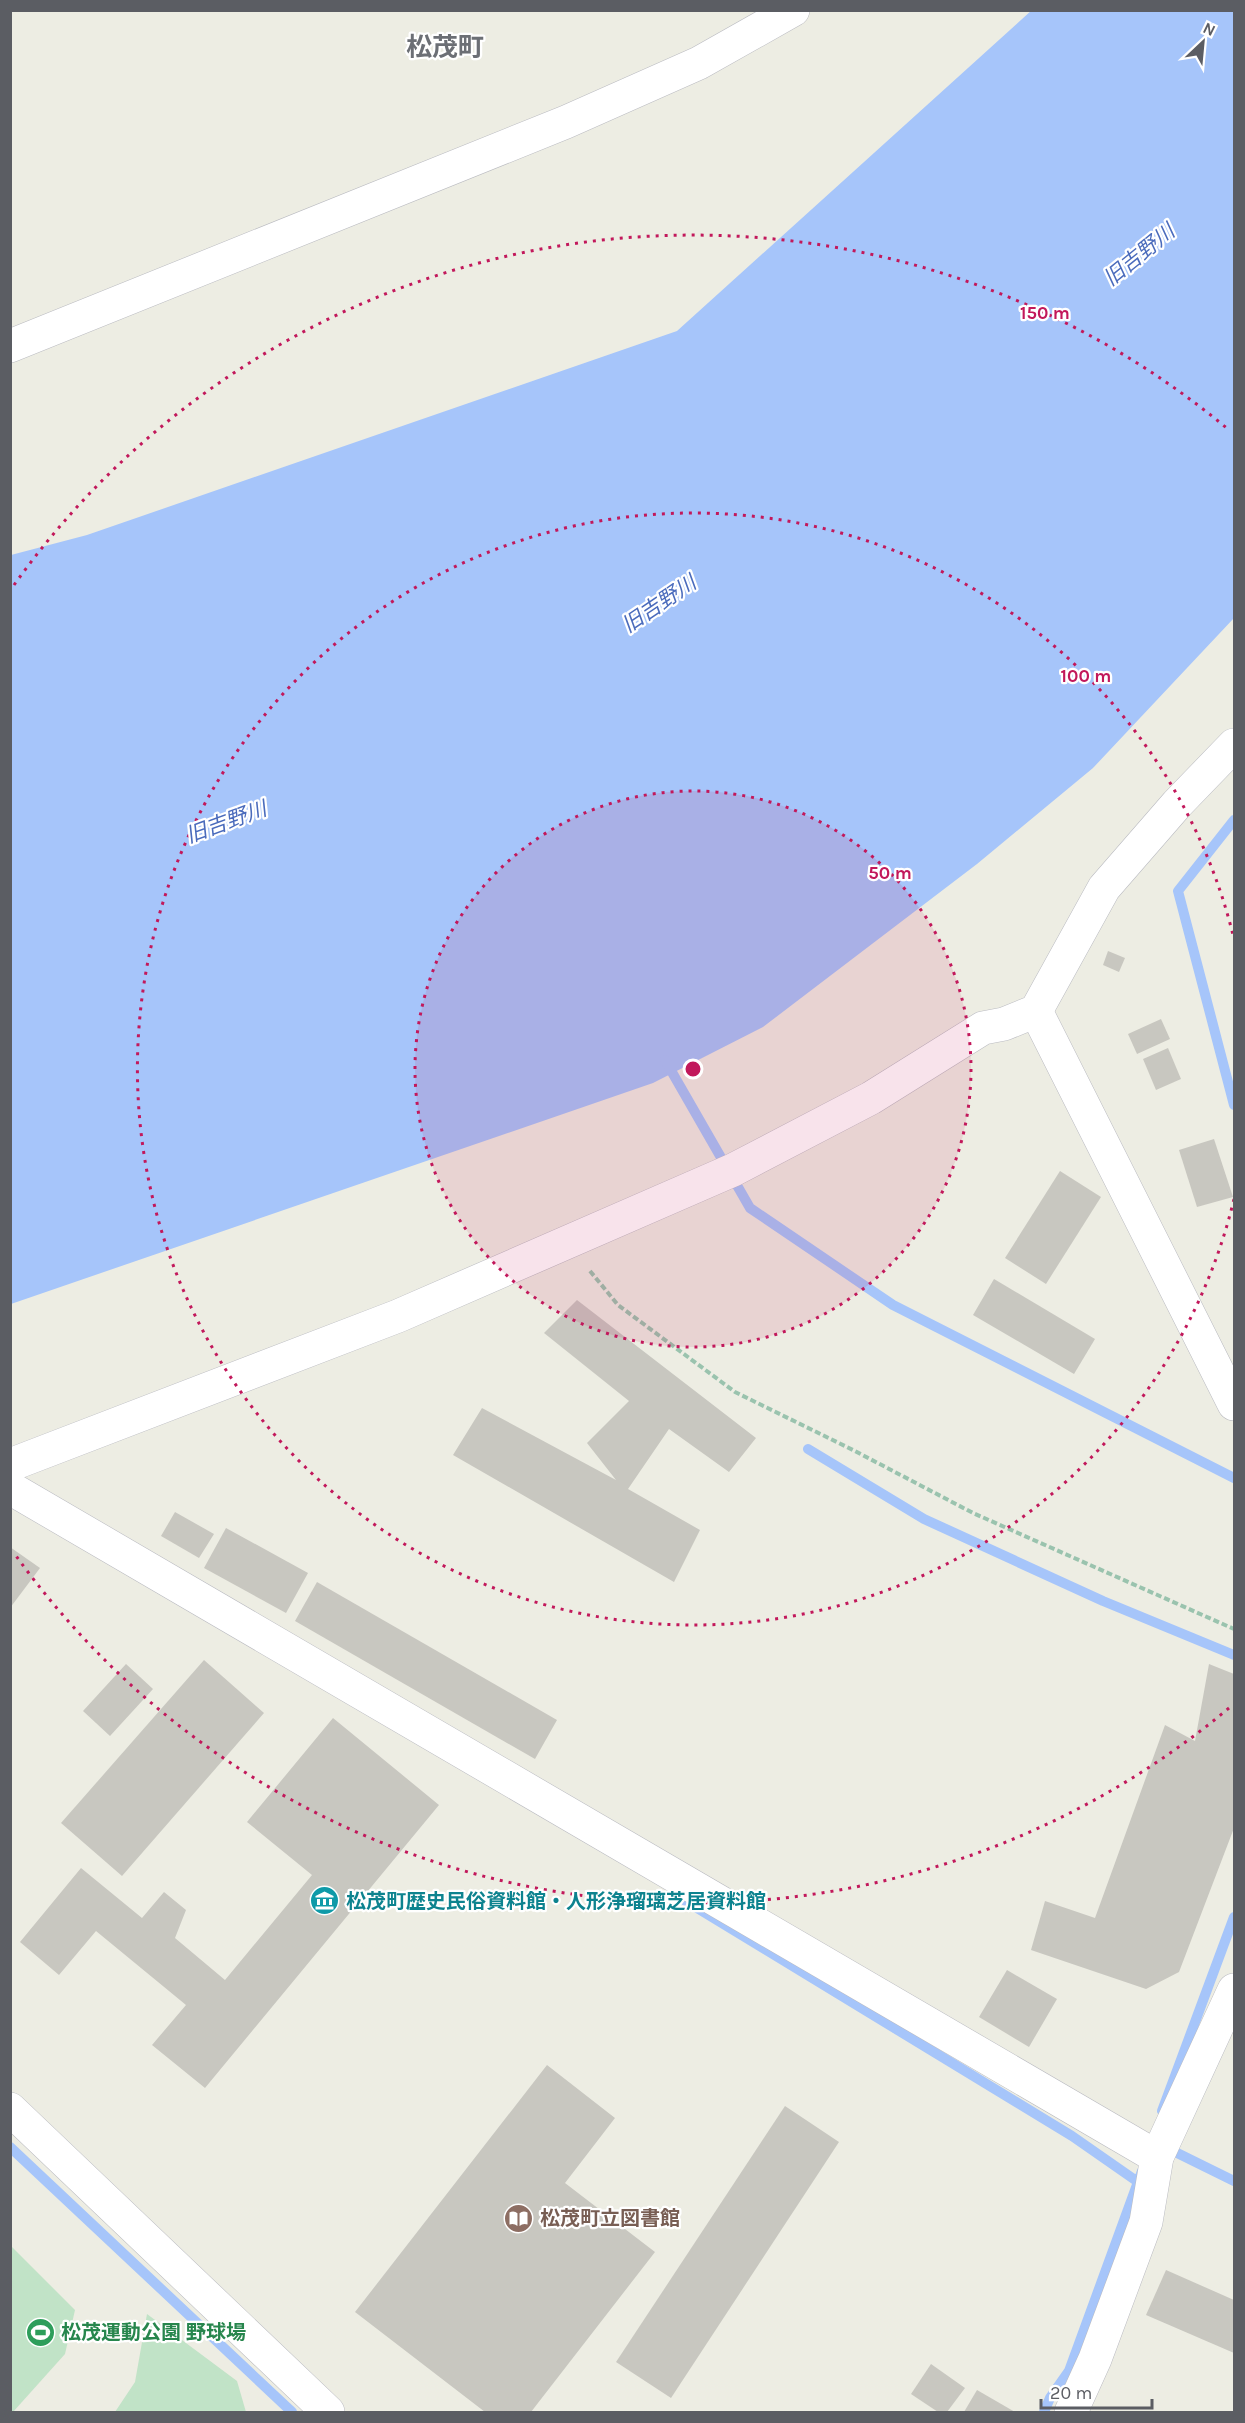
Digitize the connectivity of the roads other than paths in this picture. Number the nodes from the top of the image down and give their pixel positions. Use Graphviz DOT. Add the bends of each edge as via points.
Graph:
graph roads {
  1 [pos="793,10"];
  2 [pos="10,346"];
  3 [pos="1228,764"];
  4 [pos="1036,1011"];
  5 [pos="1234,1404"];
  6 [pos="10,1465"];
  7 [pos="10,1488"];
  8 [pos="1234,1990"];
  9 [pos="10,2109"];
  10 [pos="1157,2157"];
  11 [pos="328,2412"];
  12 [pos="1071,2412"];
  1 -- 2 [label="street" via="699,63 566,122"];
  3 -- 4 [label="street" via="1177,804 1104,888"];
  4 -- 5 [label="street"];
  4 -- 6 [label="street" via="983,1028 871,1098 733,1170 398,1316"];
  7 -- 10 [label="street"];
  8 -- 10 [label="street"];
  9 -- 11 [label="street"];
  10 -- 12 [label="street" via="1146,2222"];
}
